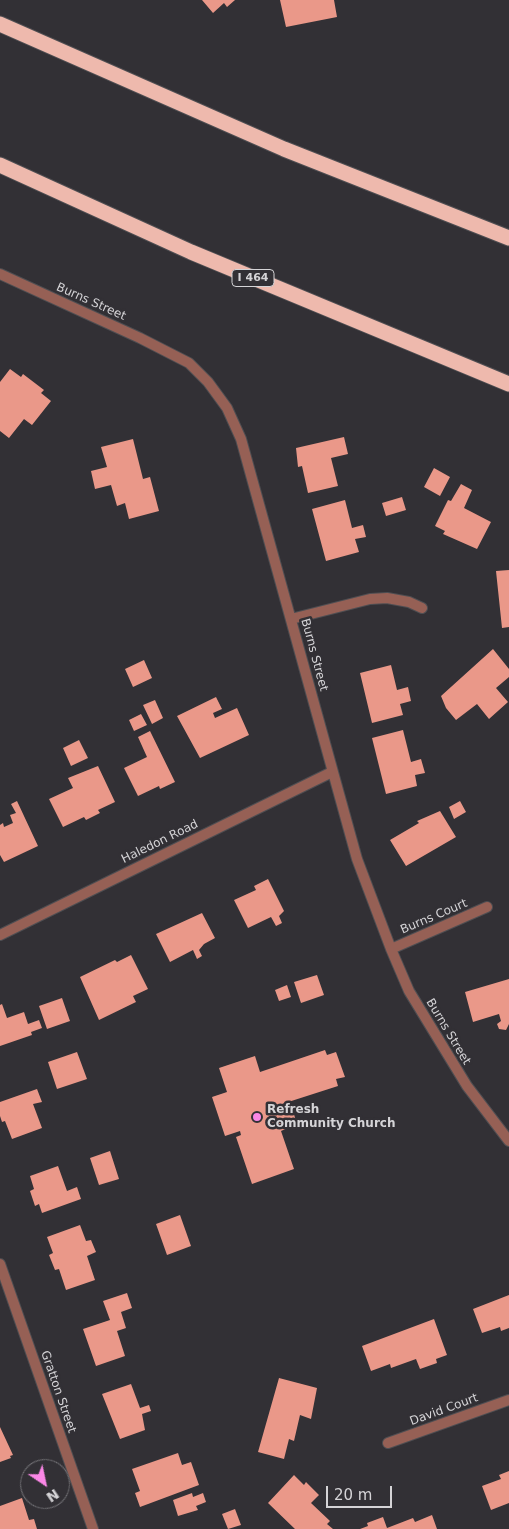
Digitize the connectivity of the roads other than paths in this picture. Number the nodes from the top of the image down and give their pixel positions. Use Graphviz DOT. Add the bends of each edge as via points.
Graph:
graph roads {
  1 [pos="0,24"];
  2 [pos="0,165"];
  3 [pos="509,238"];
  4 [pos="0,274"];
  5 [pos="509,384"];
  6 [pos="422,608"];
  7 [pos="291,619"];
  8 [pos="332,772"];
  9 [pos="487,908"];
  10 [pos="0,935"];
  11 [pos="391,949"];
  12 [pos="509,1141"];
  13 [pos="0,1264"];
  14 [pos="4,1287"];
  15 [pos="509,1400"];
  16 [pos="388,1443"];
  17 [pos="92,1529"];
  1 -- 3 [label="highway" via="284,149"];
  2 -- 5 [label="highway, I 464" via="191,252"];
  4 -- 7 [label="street, Burns Street" via="189,363 208,382 227,408 241,439"];
  6 -- 7 [label="street" via="387,598 370,599"];
  7 -- 8 [label="street, Burns Street"];
  8 -- 10 [label="street, Haledon Road"];
  8 -- 11 [label="street, Burns Street" via="357,859"];
  9 -- 11 [label="street, Burns Court"];
  11 -- 12 [label="street, Burns Street" via="409,992 466,1086"];
  13 -- 14 [label="street, Gratton Street"];
  14 -- 17 [label="street, Gratton Street"];
  15 -- 16 [label="street, David Court"];
}
